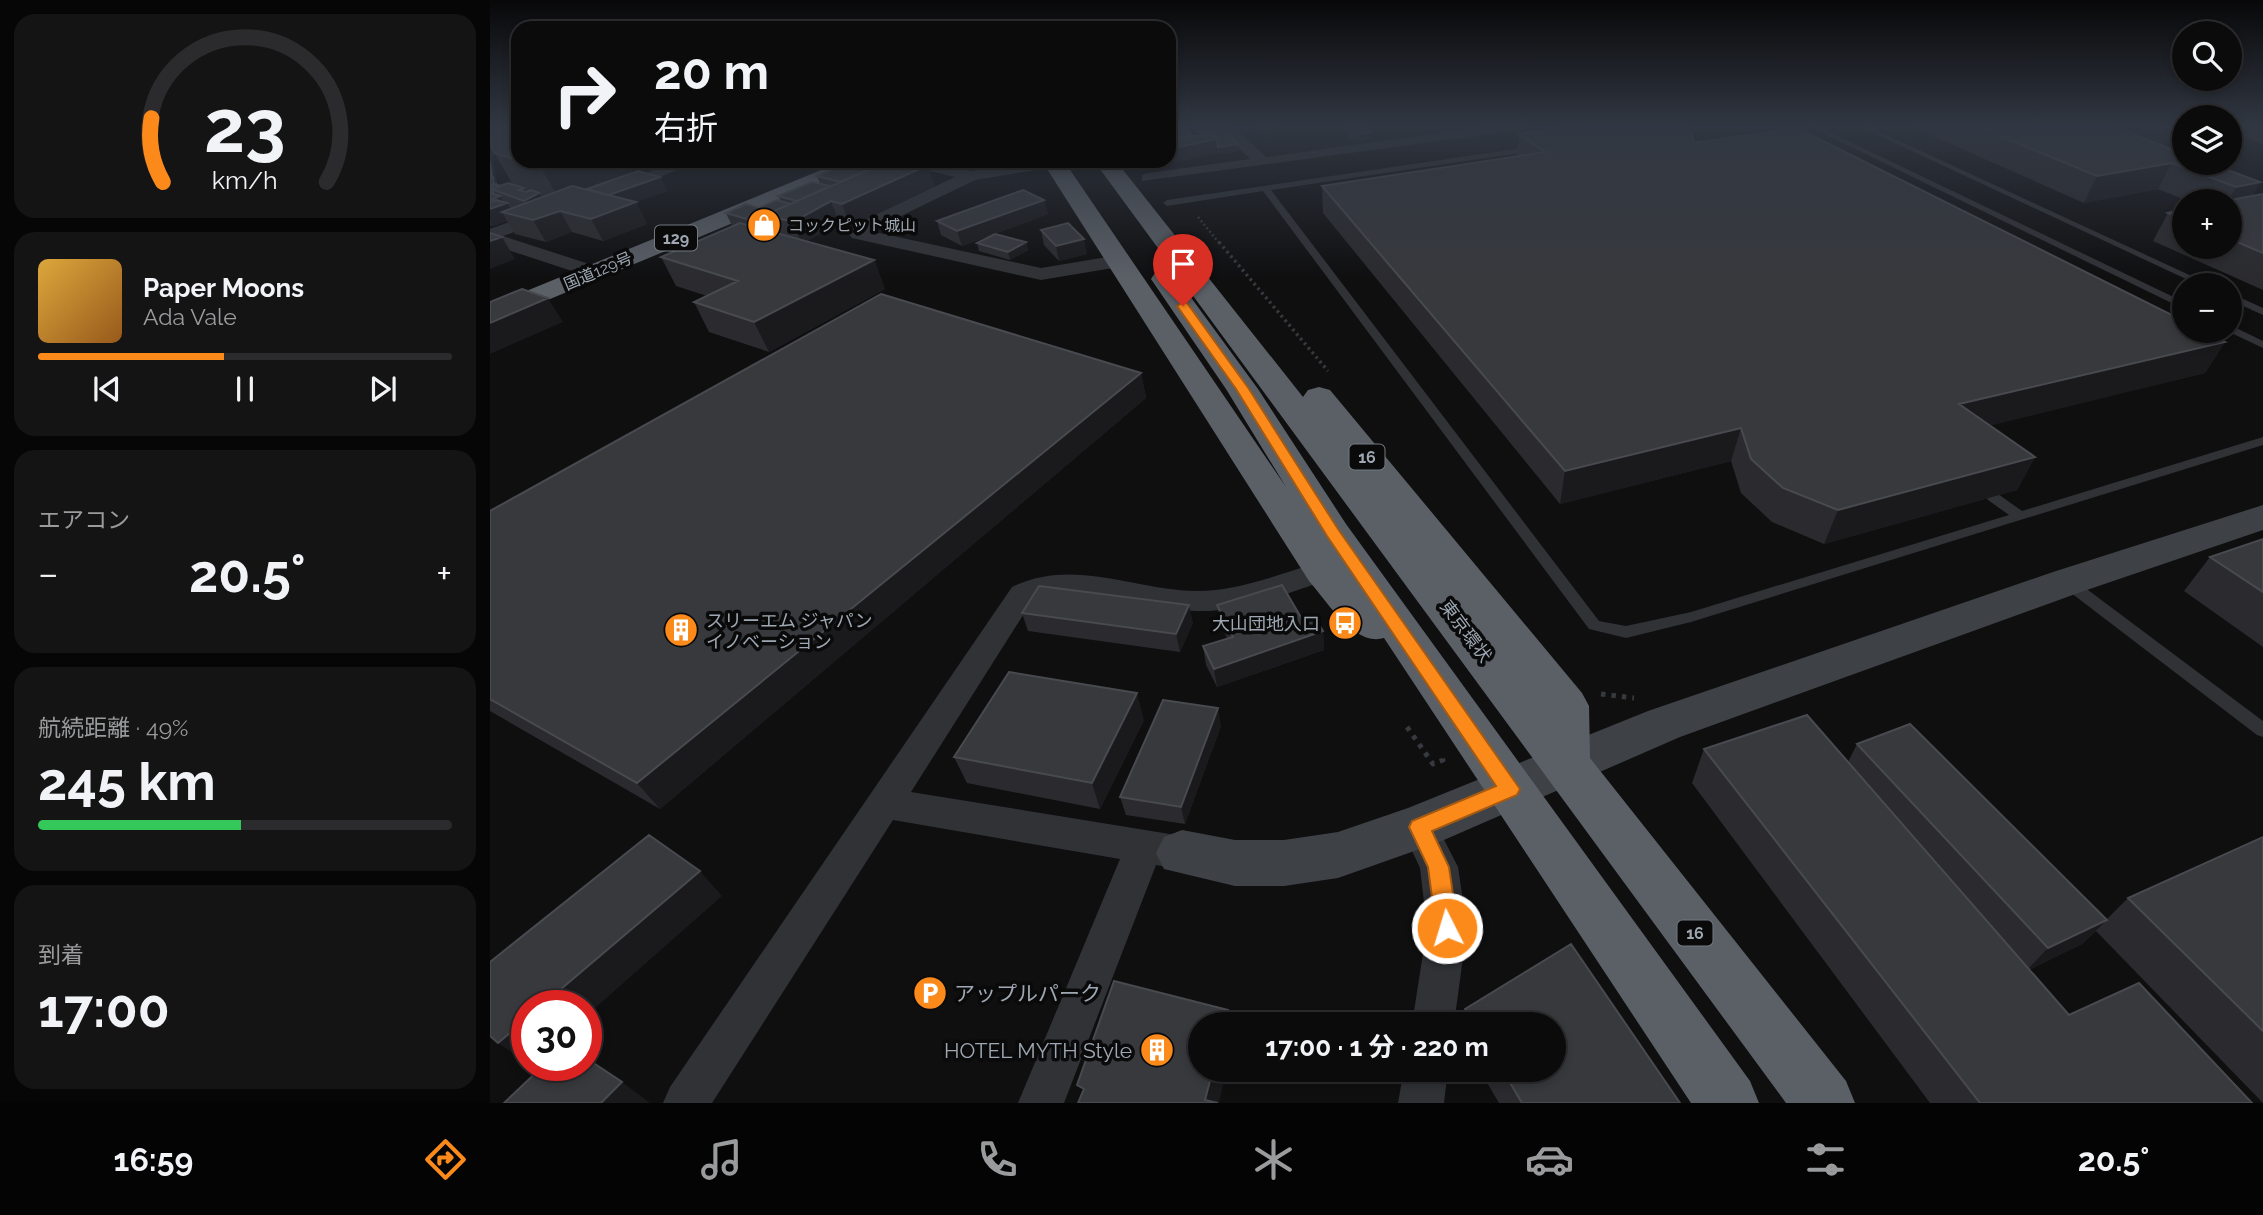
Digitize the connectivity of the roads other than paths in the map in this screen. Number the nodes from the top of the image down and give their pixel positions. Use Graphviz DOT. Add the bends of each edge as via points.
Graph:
graph roads {
  1 [pos="648,176"];
  2 [pos="793,176"];
  3 [pos="825,176"];
  4 [pos="970,176"];
  5 [pos="1113,176"];
  6 [pos="1114,176"];
  7 [pos="1115,176"];
  8 [pos="1115,176"];
  9 [pos="1140,176"];
  10 [pos="1346,176"];
  11 [pos="1916,176"];
  12 [pos="1971,176"];
  13 [pos="1266,188"];
  14 [pos="598,195"];
  15 [pos="563,208"];
  16 [pos="490,237"];
  17 [pos="1119,261"];
  18 [pos="579,267"];
  19 [pos="2180,273"];
  20 [pos="2172,300"];
  21 [pos="2242,302"];
  22 [pos="490,303"];
  23 [pos="2263,312"];
  24 [pos="490,316"];
  25 [pos="2242,334"];
  26 [pos="2263,345"];
  27 [pos="2263,441"];
  28 [pos="1993,497"];
  29 [pos="2020,516"];
  30 [pos="2263,517"];
  31 [pos="1322,571"];
  32 [pos="2067,582"];
  33 [pos="1464,722"];
  34 [pos="2263,730"];
  35 [pos="1566,764"];
  36 [pos="1510,789"];
  37 [pos="885,803"];
  38 [pos="1419,827"];
  39 [pos="1163,850"];
  40 [pos="1435,1012"];
  41 [pos="1424,1082"];
  42 [pos="686,1103"];
  43 [pos="1041,1103"];
  44 [pos="1421,1103"];
  45 [pos="1728,1103"];
  46 [pos="1824,1103"];
  1 -- 14 [label="street"];
  2 -- 18 [label="highway, 国道129号 / 129"];
  3 -- 24 [label="highway, 国道129号 / 129"];
  4 -- 17 [label="street" via="860,229 858,234 1041,274"];
  5 -- 17 [label="highway"];
  6 -- 33 [label="highway" via="1333,533"];
  7 -- 35 [label="highway, 東京環状 / 16"];
  8 -- 35 [label="highway, 16" via="1566,706"];
  9 -- 13 [label="lane"];
  10 -- 13 [label="lane"];
  11 -- 20 [label="lane"];
  12 -- 19 [label="lane"];
  13 -- 29 [label="lane" via="1594,625 1626,632 1691,617"];
  15 -- 16 [label="street"];
  16 -- 18 [label="street"];
  17 -- 31 [label="highway"];
  18 -- 22 [label="highway, 国道129号 / 129"];
  21 -- 23 [label="lane"];
  25 -- 26 [label="lane"];
  27 -- 29 [label="lane"];
  28 -- 29 [label="lane"];
  30 -- 32 [label="street"];
  31 -- 33 [label="highway"];
  31 -- 37 [label="street" via="1195,601 1055,581 1031,586 1021,594"];
  32 -- 34 [label="lane"];
  32 -- 35 [label="street" via="1664,724"];
  33 -- 36 [label="highway"];
  35 -- 36 [label="street"];
  35 -- 46 [label="highway, 東京環状 / 16"];
  36 -- 38 [label="street"];
  36 -- 45 [label="highway"];
  37 -- 39 [label="street"];
  37 -- 42 [label="street"];
  38 -- 39 [label="street" via="1338,855 1284,863 1235,863"];
  38 -- 40 [label="street" via="1439,867 1447,928"];
  39 -- 43 [label="street"];
  41 -- 44 [label="street"];
}
